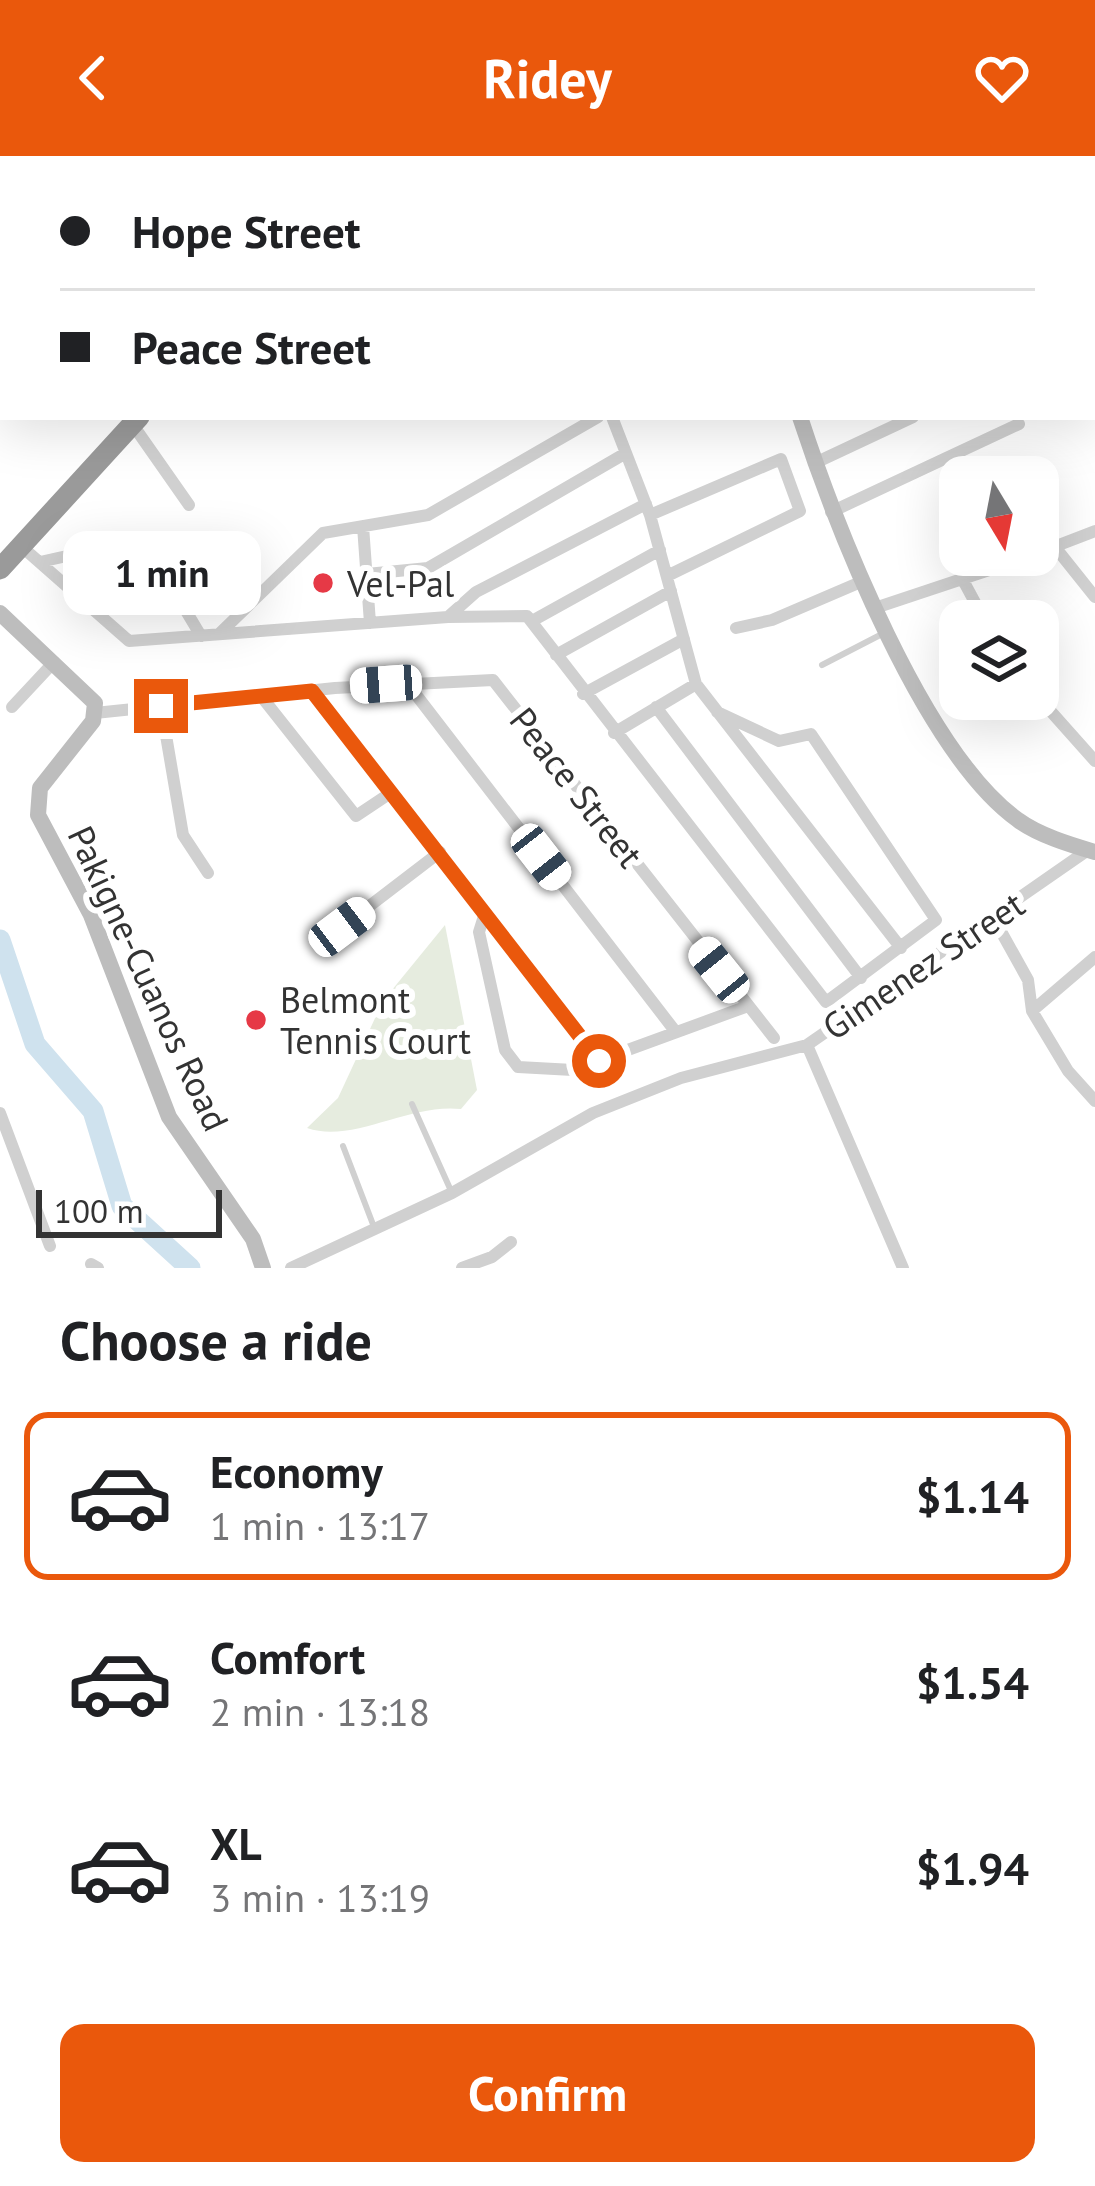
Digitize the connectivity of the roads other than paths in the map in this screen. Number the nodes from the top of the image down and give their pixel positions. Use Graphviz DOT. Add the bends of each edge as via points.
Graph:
graph roads {
  1 [pos="593,420"];
  2 [pos="613,420"];
  3 [pos="801,420"];
  4 [pos="907,420"];
  5 [pos="136,421"];
  6 [pos="1019,424"];
  7 [pos="626,453"];
  8 [pos="815,463"];
  9 [pos="189,505"];
  10 [pos="648,510"];
  11 [pos="831,512"];
  12 [pos="363,526"];
  13 [pos="1095,531"];
  14 [pos="1059,545"];
  15 [pos="22,546"];
  16 [pos="660,550"];
  17 [pos="1059,552"];
  18 [pos="40,562"];
  19 [pos="0,568"];
  20 [pos="367,574"];
  21 [pos="667,576"];
  22 [pos="979,576"];
  23 [pos="167,578"];
  24 [pos="863,581"];
  25 [pos="964,582"];
  26 [pos="671,591"];
  27 [pos="1095,597"];
  28 [pos="79,598"];
  29 [pos="974,600"];
  30 [pos="875,608"];
  31 [pos="0,613"];
  32 [pos="448,617"];
  33 [pos="532,621"];
  34 [pos="370,623"];
  35 [pos="736,628"];
  36 [pos="887,631"];
  37 [pos="220,634"];
  38 [pos="202,636"];
  39 [pos="684,640"];
  40 [pos="556,655"];
  41 [pos="54,662"];
  42 [pos="822,665"];
  43 [pos="407,683"];
  44 [pos="696,684"];
  45 [pos="312,691"];
  46 [pos="583,694"];
  47 [pos="261,696"];
  48 [pos="161,706"];
  49 [pos="656,706"];
  50 [pos="12,707"];
  51 [pos="717,712"];
  52 [pos="95,713"];
  53 [pos="1058,720"];
  54 [pos="614,733"];
  55 [pos="1095,761"];
  56 [pos="392,792"];
  57 [pos="1092,851"];
  58 [pos="440,852"];
  59 [pos="208,872"];
  60 [pos="484,916"];
  61 [pos="993,917"];
  62 [pos="342,927"];
  63 [pos="901,948"];
  64 [pos="1095,957"];
  65 [pos="861,978"];
  66 [pos="748,1006"];
  67 [pos="1032,1011"];
  68 [pos="675,1031"];
  69 [pos="774,1038"];
  70 [pos="807,1045"];
  71 [pos="599,1061"];
  72 [pos="1092,1092"];
  73 [pos="412,1104"];
  74 [pos="0,1113"];
  75 [pos="5,1142"];
  76 [pos="343,1146"];
  77 [pos="452,1193"];
  78 [pos="375,1229"];
  79 [pos="511,1242"];
  80 [pos="50,1246"];
  81 [pos="263,1268"];
  82 [pos="291,1268"];
  83 [pos="462,1268"];
  84 [pos="903,1268"];
  1 -- 12 [label="street" via="428,514"];
  2 -- 7 [label="street"];
  3 -- 8 [label="street"];
  4 -- 8 [label="street"];
  5 -- 9 [label="street"];
  5 -- 15 [label="highway"];
  6 -- 11 [label="street"];
  7 -- 10 [label="street"];
  7 -- 20 [label="street" via="428,568"];
  8 -- 11 [label="street"];
  10 -- 16 [label="street"];
  10 -- 21 [label="street" via="781,459 800,512"];
  10 -- 32 [label="street" via="476,592"];
  11 -- 24 [label="street"];
  12 -- 20 [label="street"];
  12 -- 37 [label="street" via="323,532"];
  13 -- 14 [label="street"];
  15 -- 18 [label="street"];
  15 -- 19 [label="highway"];
  16 -- 21 [label="street"];
  16 -- 33 [label="street"];
  17 -- 27 [label="street"];
  18 -- 23 [label="street" via="143,539"];
  18 -- 28 [label="street"];
  20 -- 34 [label="street"];
  21 -- 26 [label="street"];
  22 -- 25 [label="street"];
  23 -- 28 [label="street"];
  23 -- 38 [label="street"];
  24 -- 30 [label="street"];
  24 -- 35 [label="street"];
  25 -- 29 [label="street"];
  25 -- 30 [label="street"];
  26 -- 39 [label="street"];
  26 -- 40 [label="street"];
  28 -- 38 [label="street" via="129,641"];
  30 -- 36 [label="street"];
  31 -- 41 [label="street"];
  32 -- 33 [label="street" via="519,614"];
  32 -- 34 [label="street"];
  33 -- 40 [label="street"];
  34 -- 37 [label="street"];
  36 -- 42 [label="lane"];
  36 -- 57 [label="street" via="960,762 1019,821"];
  37 -- 38 [label="street"];
  39 -- 44 [label="street"];
  39 -- 46 [label="street"];
  40 -- 46 [label="street"];
  41 -- 50 [label="street"];
  41 -- 52 [label="street" via="94,700"];
  43 -- 45 [label="street, Peace Street"];
  43 -- 66 [label="street, Peace Street" via="496,682"];
  43 -- 68 [label="street"];
  44 -- 49 [label="street"];
  44 -- 51 [label="street"];
  45 -- 47 [label="street, Peace Street"];
  45 -- 56 [label="street"];
  46 -- 54 [label="street"];
  47 -- 48 [label="street, Peace Street"];
  47 -- 56 [label="street" via="356,816"];
  48 -- 52 [label="street, Peace Street"];
  48 -- 59 [label="street" via="183,835"];
  49 -- 54 [label="street"];
  49 -- 65 [label="street"];
  51 -- 63 [label="street"];
  51 -- 63 [label="street" via="779,741 811,734 936,920"];
  52 -- 81 [label="street, Pakigne-Cuanos Road" via="40,788 38,815 91,915 169,1117 259,1249"];
  53 -- 55 [label="street"];
  54 -- 65 [label="street" via="826,1003"];
  56 -- 58 [label="street"];
  57 -- 61 [label="street, Gimenez Street"];
  58 -- 60 [label="street"];
  58 -- 62 [label="street"];
  60 -- 71 [label="street"];
  60 -- 71 [label="street" via="479,932 505,1050 518,1067 573,1070"];
  61 -- 67 [label="street" via="1028,980"];
  61 -- 70 [label="street, Gimenez Street"];
  63 -- 65 [label="street"];
  64 -- 67 [label="street"];
  66 -- 68 [label="street"];
  66 -- 69 [label="street, Peace Street"];
  67 -- 72 [label="street"];
  68 -- 71 [label="street"];
  70 -- 77 [label="street, Gimenez Street" via="681,1078 593,1113"];
  70 -- 84 [label="street"];
  73 -- 77 [label="lane"];
  74 -- 75 [label="street"];
  75 -- 80 [label="street"];
  76 -- 78 [label="lane"];
  77 -- 78 [label="street, Gimenez Street"];
  78 -- 82 [label="street, Gimenez Street"];
  79 -- 83 [label="street"];
}
